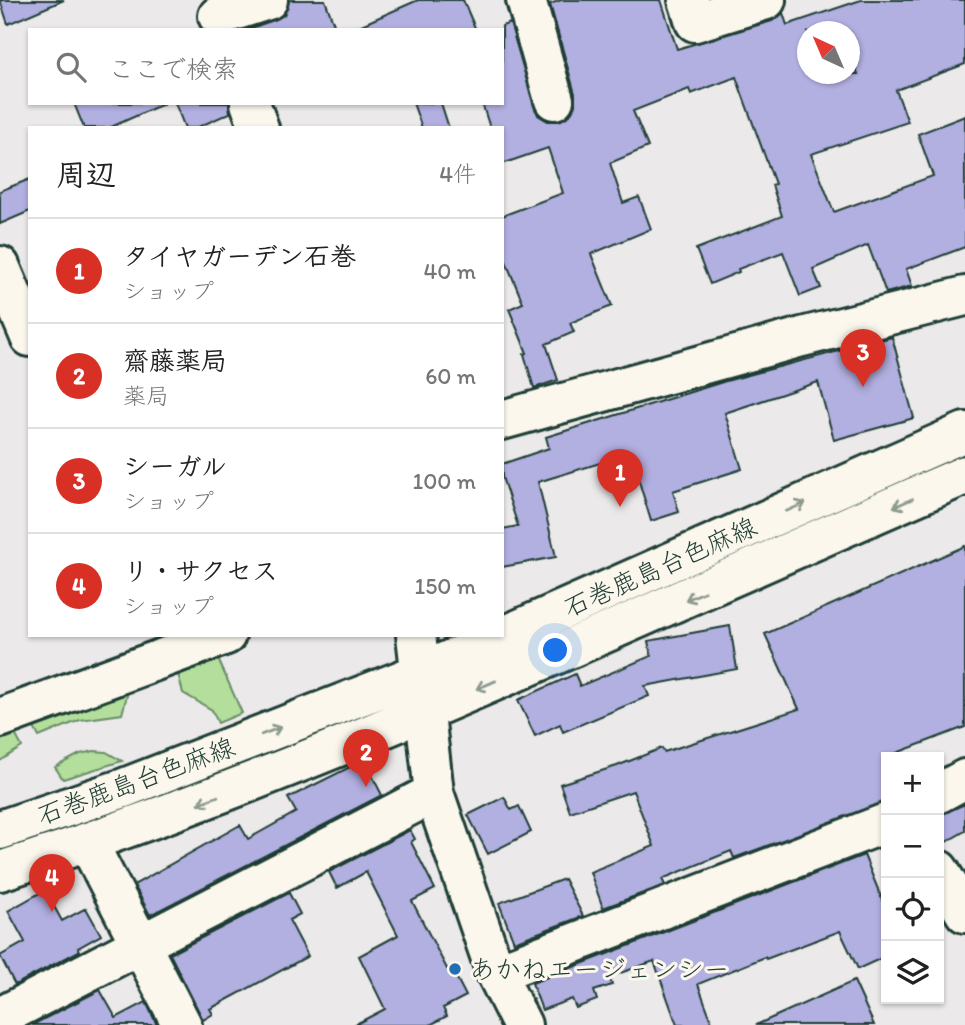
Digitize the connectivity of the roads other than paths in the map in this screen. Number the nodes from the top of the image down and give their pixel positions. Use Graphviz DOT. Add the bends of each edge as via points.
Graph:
graph roads {
  1 [pos="268,0"];
  2 [pos="526,0"];
  3 [pos="688,0"];
  4 [pos="766,0"];
  5 [pos="218,15"];
  6 [pos="554,100"];
  7 [pos="251,105"];
  8 [pos="258,126"];
  9 [pos="0,266"];
  10 [pos="965,296"];
  11 [pos="28,332"];
  12 [pos="504,419"];
  13 [pos="965,432"];
  14 [pos="965,475"];
  15 [pos="504,635"];
  16 [pos="213,637"];
  17 [pos="416,637"];
  18 [pos="501,637"];
  19 [pos="157,646"];
  20 [pos="419,673"];
  21 [pos="424,711"];
  22 [pos="0,718"];
  23 [pos="965,779"];
  24 [pos="944,790"];
  25 [pos="434,793"];
  26 [pos="881,825"];
  27 [pos="0,830"];
  28 [pos="88,843"];
  29 [pos="0,871"];
  30 [pos="944,878"];
  31 [pos="965,913"];
  32 [pos="139,943"];
  33 [pos="496,973"];
  34 [pos="0,1017"];
  35 [pos="182,1025"];
  36 [pos="522,1025"];
  1 -- 5 [label="street"];
  2 -- 6 [label="street"];
  3 -- 4 [label="street" via="695,22"];
  7 -- 8 [label="street"];
  9 -- 11 [label="street"];
  10 -- 12 [label="street"];
  15 -- 13 [label="street, 石巻鹿島台色麻線, one-way"];
  14 -- 21 [label="street, 石巻鹿島台色麻線, one-way"];
  16 -- 19 [label="street"];
  17 -- 20 [label="street"];
  20 -- 18 [label="street, 石巻鹿島台色麻線, one-way"];
  19 -- 22 [label="street"];
  20 -- 21 [label="street"];
  27 -- 20 [label="street, 石巻鹿島台色麻線, one-way" via="124,789"];
  21 -- 25 [label="street"];
  21 -- 28 [label="street, 石巻鹿島台色麻線, one-way" via="210,800"];
  23 -- 24 [label="street"];
  25 -- 32 [label="street"];
  25 -- 33 [label="street"];
  26 -- 33 [label="street"];
  28 -- 29 [label="street, 石巻鹿島台色麻線"];
  28 -- 32 [label="street"];
  30 -- 31 [label="street"];
  32 -- 34 [label="street"];
  32 -- 35 [label="street"];
  33 -- 36 [label="street"];
}
